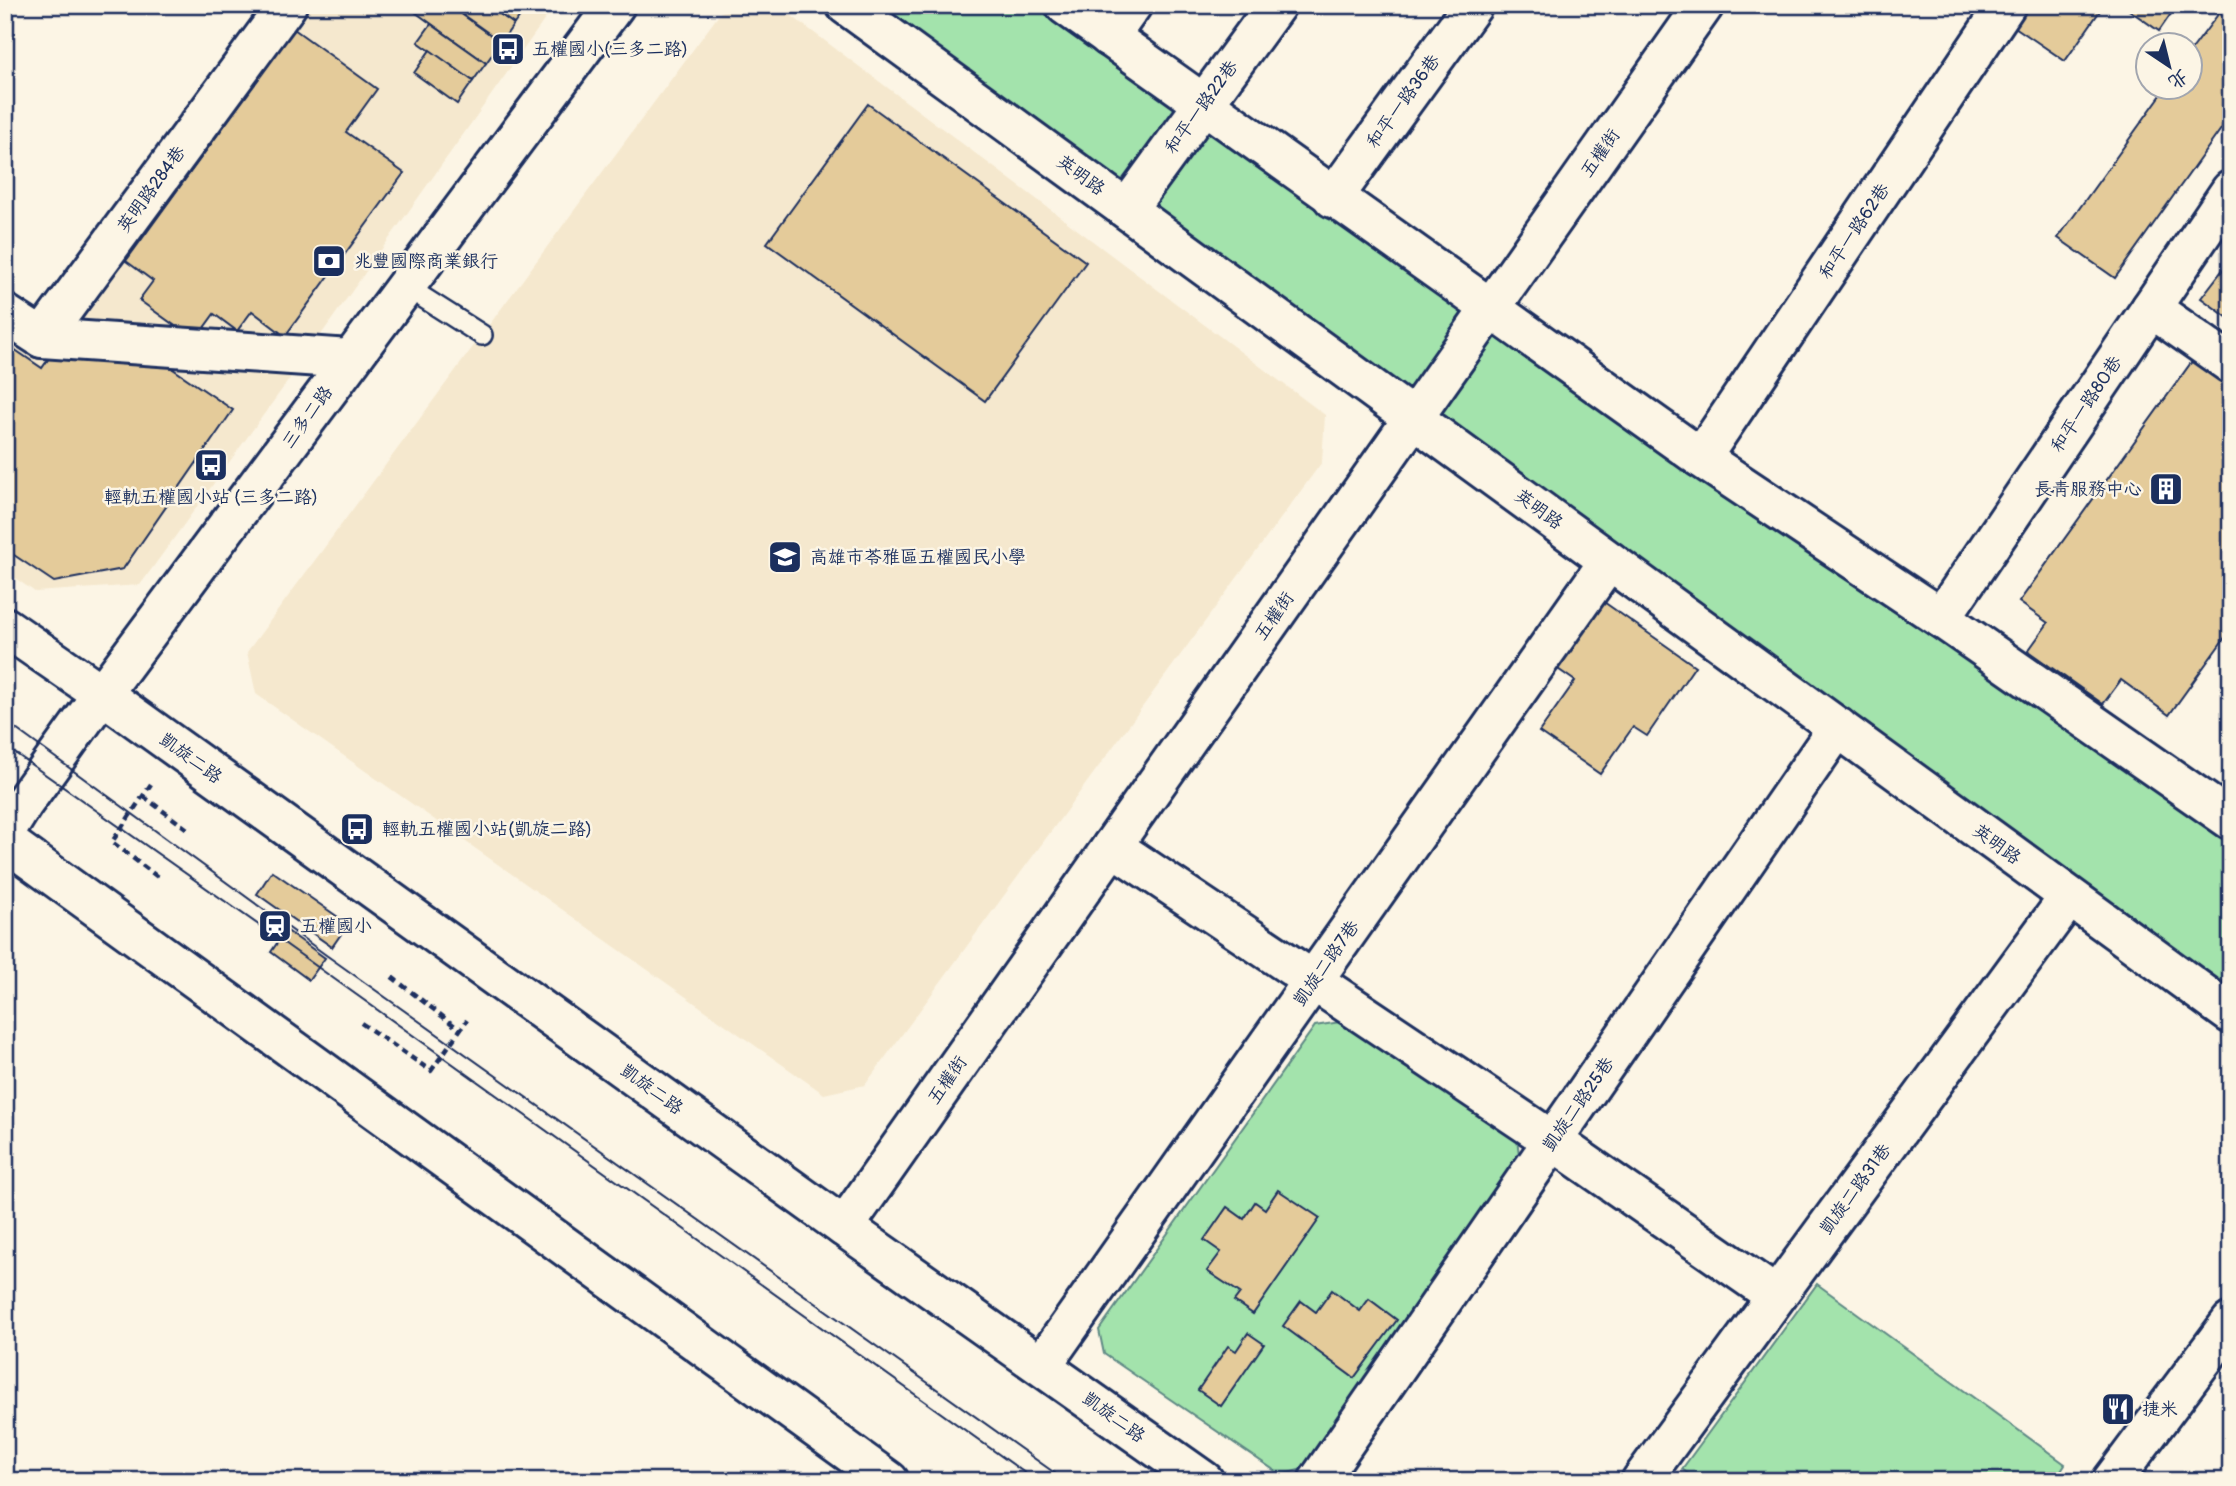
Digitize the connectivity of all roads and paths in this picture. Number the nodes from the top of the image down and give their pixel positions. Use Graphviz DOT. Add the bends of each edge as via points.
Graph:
graph roads {
  1 [pos="287,5"];
  2 [pos="615,5"];
  3 [pos="846,5"];
  4 [pos="1065,5"];
  5 [pos="1132,5"];
  6 [pos="1276,5"];
  7 [pos="1473,5"];
  8 [pos="1704,5"];
  9 [pos="2006,5"];
  10 [pos="1109,37"];
  11 [pos="1203,105"];
  12 [pos="2231,190"];
  13 [pos="1333,198"];
  14 [pos="1127,209"];
  15 [pos="405,286"];
  16 [pos="1491,307"];
  17 [pos="2151,308"];
  18 [pos="5,314"];
  19 [pos="482,335"];
  20 [pos="42,338"];
  21 [pos="350,359"];
  22 [pos="2231,365"];
  23 [pos="1413,418"];
  24 [pos="1701,458"];
  25 [pos="1609,561"];
  26 [pos="1941,618"];
  27 [pos="5,627"];
  28 [pos="102,694"];
  29 [pos="1838,727"];
  30 [pos="151,784"];
  31 [pos="143,796"];
  32 [pos="11,810"];
  33 [pos="2231,820"];
  34 [pos="190,831"];
  35 [pos="5,841"];
  36 [pos="1112,846"];
  37 [pos="159,877"];
  38 [pos="2069,897"];
  39 [pos="392,976"];
  40 [pos="1312,981"];
  41 [pos="2231,1014"];
  42 [pos="467,1020"];
  43 [pos="361,1023"];
  44 [pos="460,1030"];
  45 [pos="1553,1141"];
  46 [pos="844,1227"];
  47 [pos="1776,1296"];
  48 [pos="2231,1322"];
  49 [pos="1042,1365"];
  50 [pos="889,1481"];
  51 [pos="1204,1481"];
  52 [pos="1318,1481"];
  53 [pos="1641,1481"];
  54 [pos="2112,1481"];
  1 -- 20 [label="street, 英明路284巷"];
  2 -- 15 [label="street, 三多二路"];
  3 -- 14 [label="street, 英明路"];
  4 -- 10 [label="street"];
  5 -- 10 [label="street"];
  6 -- 11 [label="street, 和平一路22巷"];
  7 -- 13 [label="street, 和平一路36巷"];
  8 -- 16 [label="street, 五權街"];
  9 -- 24 [label="street, 和平一路62巷"];
  10 -- 11 [label="street"];
  11 -- 13 [label="street"];
  11 -- 14 [label="street, 和平一路22巷"];
  12 -- 17 [label="street, 和平一路80巷"];
  13 -- 16 [label="street"];
  14 -- 23 [label="street, 英明路"];
  15 -- 19 [label="lane"];
  15 -- 21 [label="street, 三多二路"];
  16 -- 23 [label="street, 五權街"];
  16 -- 24 [label="street"];
  17 -- 22 [label="street"];
  17 -- 26 [label="street, 和平一路80巷"];
  18 -- 20 [label="street"];
  20 -- 21 [label="street"];
  21 -- 28 [label="street, 三多二路"];
  23 -- 25 [label="street, 英明路"];
  23 -- 36 [label="street, 五權街"];
  24 -- 26 [label="street"];
  25 -- 29 [label="street, 英明路"];
  25 -- 40 [label="street, 凱旋二路7巷"];
  26 -- 33 [label="street"];
  27 -- 28 [label="street, 凱旋二路"];
  28 -- 32 [label="street, 三多二路"];
  28 -- 46 [label="street, 凱旋二路"];
  29 -- 38 [label="street, 英明路"];
  29 -- 45 [label="street, 凱旋二路25巷"];
  30 -- 31 [label="path"];
  31 -- 34 [label="path"];
  31 -- 37 [label="path" via="112,842"];
  35 -- 50 [label="street"];
  36 -- 40 [label="street"];
  36 -- 46 [label="street, 五權街"];
  38 -- 41 [label="street, 英明路"];
  38 -- 47 [label="street, 凱旋二路31巷"];
  39 -- 44 [label="path"];
  40 -- 45 [label="street"];
  40 -- 49 [label="street, 凱旋二路7巷"];
  42 -- 44 [label="path"];
  43 -- 44 [label="path" via="431,1071"];
  45 -- 47 [label="street"];
  45 -- 52 [label="street, 凱旋二路25巷"];
  46 -- 49 [label="street, 凱旋二路"];
  47 -- 53 [label="street, 凱旋二路31巷"];
  48 -- 54 [label="street"];
  49 -- 51 [label="street, 凱旋二路"];
}
